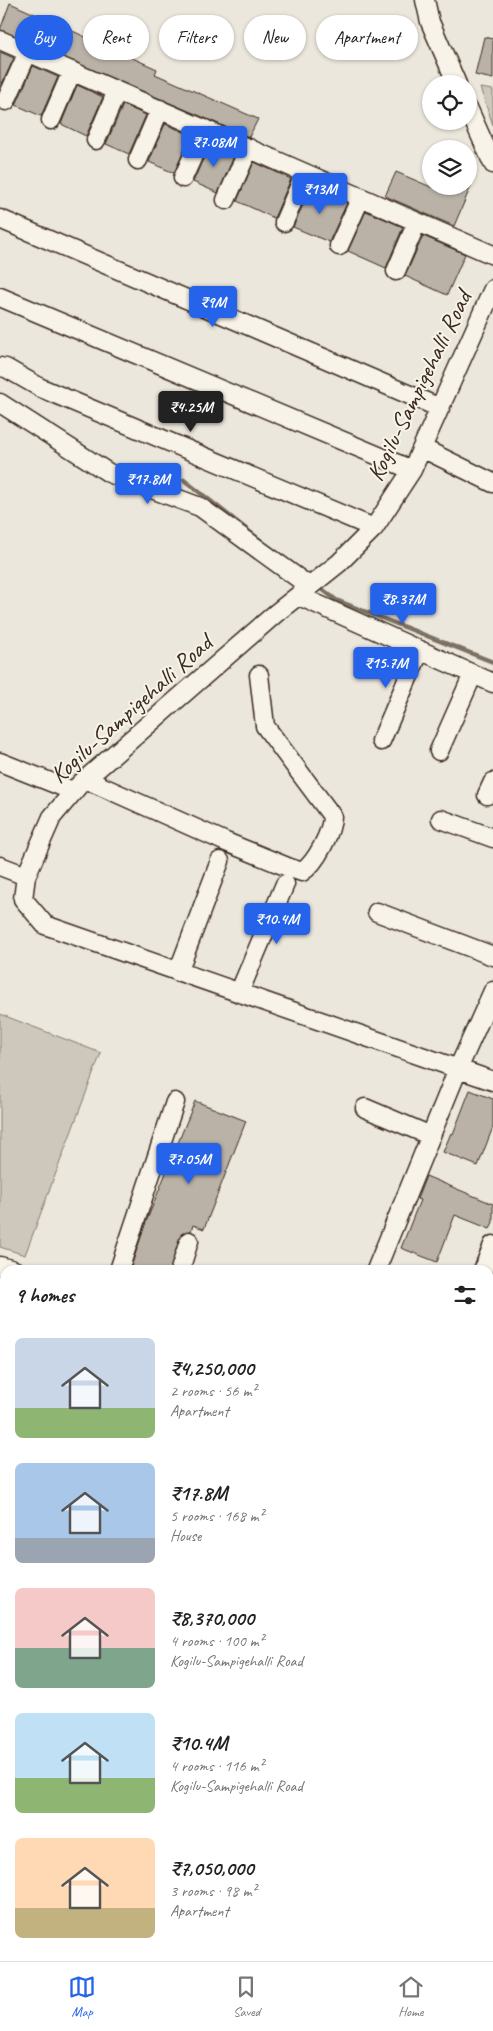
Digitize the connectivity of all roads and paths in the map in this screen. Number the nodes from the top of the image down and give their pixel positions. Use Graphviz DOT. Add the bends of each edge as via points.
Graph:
graph roads {
  1 [pos="426,0"];
  2 [pos="0,40"];
  3 [pos="15,46"];
  4 [pos="24,60"];
  5 [pos="47,60"];
  6 [pos="72,71"];
  7 [pos="453,75"];
  8 [pos="117,91"];
  9 [pos="6,101"];
  10 [pos="160,109"];
  11 [pos="51,120"];
  12 [pos="477,128"];
  13 [pos="205,129"];
  14 [pos="96,140"];
  15 [pos="249,148"];
  16 [pos="138,160"];
  17 [pos="493,164"];
  18 [pos="305,172"];
  19 [pos="183,178"];
  20 [pos="361,197"];
  21 [pos="226,200"];
  22 [pos="0,218"];
  23 [pos="284,222"];
  24 [pos="417,222"];
  25 [pos="339,246"];
  26 [pos="493,254"];
  27 [pos="396,271"];
  28 [pos="0,297"];
  29 [pos="491,299"];
  30 [pos="0,367"];
  31 [pos="0,403"];
  32 [pos="440,408"];
  33 [pos="422,448"];
  34 [pos="412,470"];
  35 [pos="493,483"];
  36 [pos="374,528"];
  37 [pos="310,586"];
  38 [pos="420,650"];
  39 [pos="473,674"];
  40 [pos="259,675"];
  41 [pos="493,683"];
  42 [pos="381,741"];
  43 [pos="438,752"];
  44 [pos="0,762"];
  45 [pos="79,785"];
  46 [pos="441,818"];
  47 [pos="493,838"];
  48 [pos="220,861"];
  49 [pos="0,866"];
  50 [pos="26,876"];
  51 [pos="285,884"];
  52 [pos="377,912"];
  53 [pos="493,956"];
  54 [pos="178,972"];
  55 [pos="493,991"];
  56 [pos="239,993"];
  57 [pos="458,1069"];
  58 [pos="493,1081"];
  59 [pos="175,1102"];
  60 [pos="365,1108"];
  61 [pos="430,1136"];
  62 [pos="190,1242"];
  63 [pos="493,1245"];
  64 [pos="121,1265"];
  65 [pos="182,1265"];
  66 [pos="378,1265"];
  67 [pos="485,1265"];
  1 -- 7 [label="street" via="430,22"];
  2 -- 3 [label="street"];
  4 -- 9 [label="street"];
  5 -- 6 [label="street"];
  6 -- 8 [label="street"];
  6 -- 11 [label="street"];
  8 -- 10 [label="street"];
  8 -- 14 [label="street"];
  10 -- 13 [label="street"];
  10 -- 16 [label="street"];
  12 -- 17 [label="street"];
  13 -- 15 [label="street"];
  13 -- 19 [label="street"];
  15 -- 18 [label="street"];
  15 -- 21 [label="street"];
  18 -- 20 [label="street"];
  18 -- 23 [label="street"];
  20 -- 24 [label="street"];
  20 -- 25 [label="street"];
  22 -- 32 [label="street"];
  24 -- 26 [label="street"];
  24 -- 27 [label="street"];
  28 -- 34 [label="street"];
  29 -- 32 [label="street, Kogilu-Sampigehalli Road"];
  30 -- 36 [label="street" via="50,392"];
  31 -- 37 [label="street" via="108,473 200,507"];
  32 -- 33 [label="street, Kogilu-Sampigehalli Road"];
  33 -- 34 [label="street, Kogilu-Sampigehalli Road"];
  33 -- 35 [label="street"];
  34 -- 36 [label="street, Kogilu-Sampigehalli Road"];
  36 -- 37 [label="street, Kogilu-Sampigehalli Road" via="340,563"];
  37 -- 38 [label="street"];
  37 -- 45 [label="street, Kogilu-Sampigehalli Road"];
  38 -- 39 [label="street"];
  38 -- 42 [label="street"];
  39 -- 41 [label="street"];
  39 -- 43 [label="street"];
  40 -- 45 [label="street" via="265,726 332,816 332,826 311,866 302,872"];
  44 -- 45 [label="street"];
  45 -- 50 [label="street, Kogilu-Sampigehalli Road" via="52,817"];
  46 -- 47 [label="street"];
  48 -- 54 [label="street"];
  49 -- 50 [label="street"];
  50 -- 54 [label="street, Kogilu-Sampigehalli Road" via="23,899 45,925"];
  51 -- 56 [label="street"];
  52 -- 53 [label="street"];
  54 -- 56 [label="street, Kogilu-Sampigehalli Road"];
  55 -- 57 [label="street"];
  56 -- 57 [label="street, Kogilu-Sampigehalli Road"];
  57 -- 58 [label="street, Kogilu-Sampigehalli Road"];
  57 -- 61 [label="street"];
  59 -- 64 [label="street"];
  60 -- 61 [label="street"];
  61 -- 66 [label="street"];
  62 -- 65 [label="street"];
  63 -- 67 [label="street"];
}
